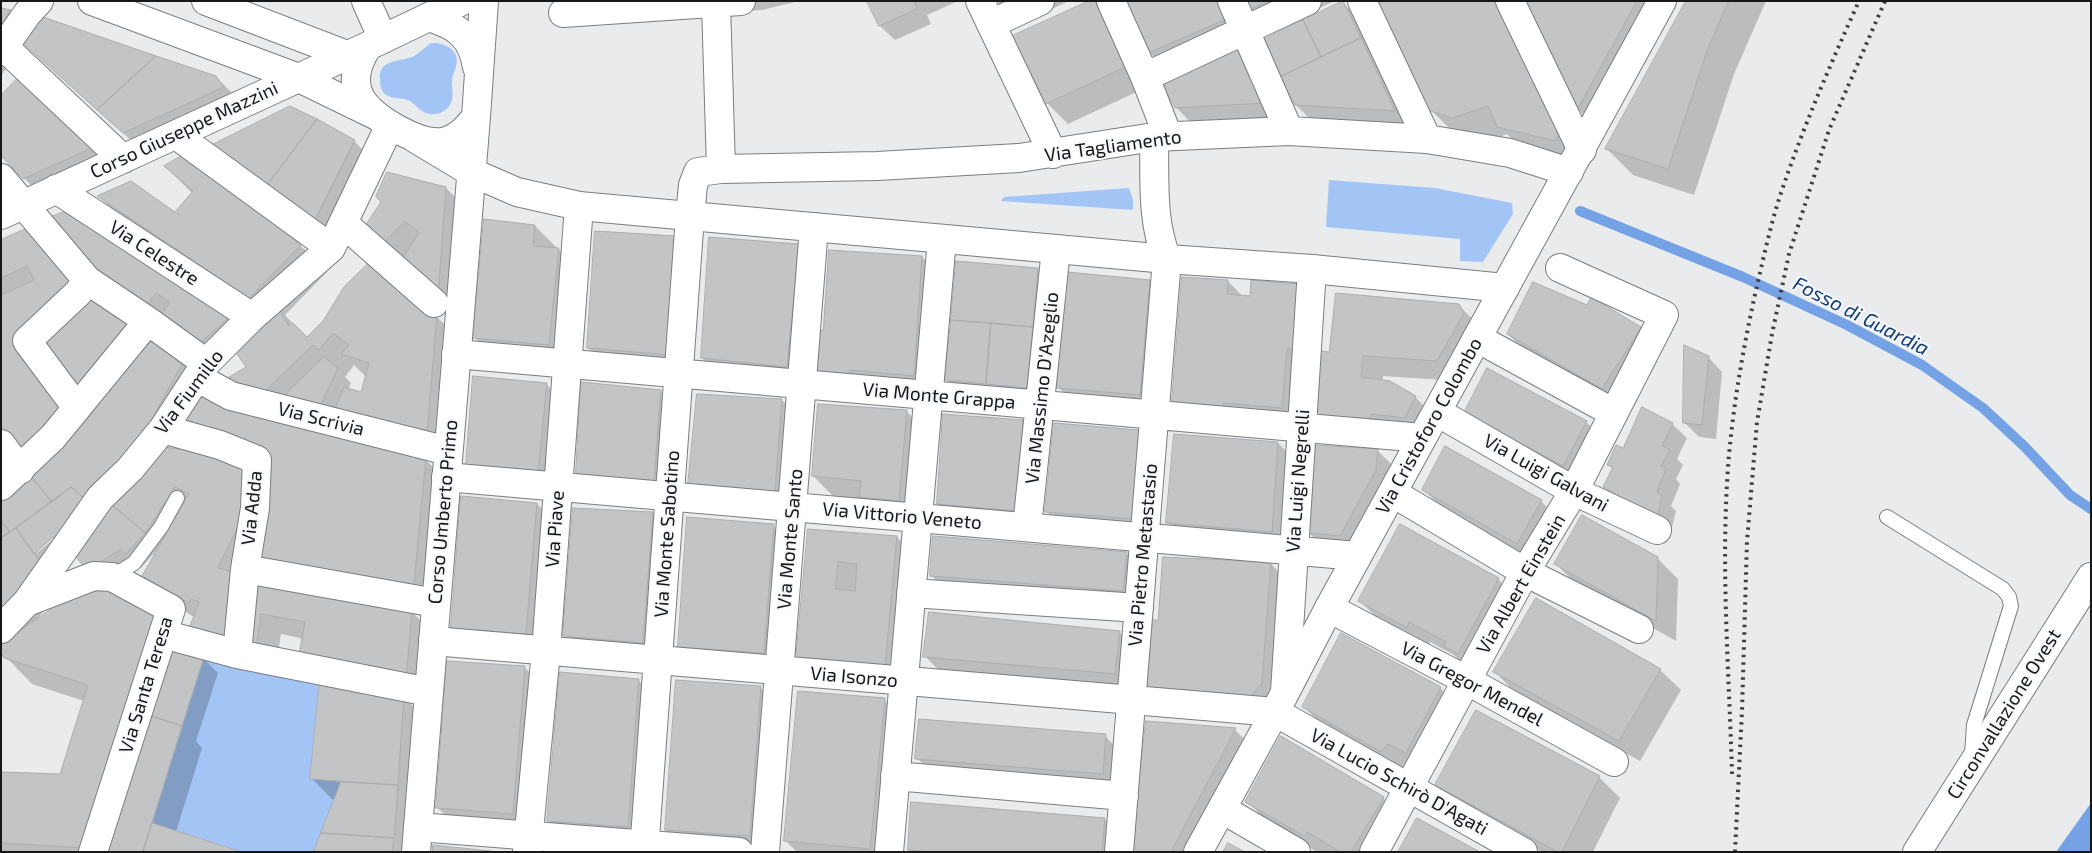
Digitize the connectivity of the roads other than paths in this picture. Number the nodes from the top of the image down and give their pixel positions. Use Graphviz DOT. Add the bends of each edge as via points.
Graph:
graph roads {
  1 [pos="92,1"];
  2 [pos="206,1"];
  3 [pos="366,1"];
  4 [pos="462,1"];
  5 [pos="484,1"];
  6 [pos="1040,1"];
  7 [pos="1110,1"];
  8 [pos="1232,1"];
  9 [pos="1307,1"];
  10 [pos="1362,1"];
  11 [pos="1510,1"];
  12 [pos="729,2"];
  13 [pos="1659,3"];
  14 [pos="33,7"];
  15 [pos="563,13"];
  16 [pos="985,13"];
  17 [pos="429,17"];
  18 [pos="1246,30"];
  19 [pos="366,46"];
  20 [pos="3,49"];
  21 [pos="478,73"];
  22 [pos="1145,77"];
  23 [pos="299,78"];
  24 [pos="476,117"];
  25 [pos="382,120"];
  26 [pos="1289,131"];
  27 [pos="176,135"];
  28 [pos="1161,137"];
  29 [pos="416,139"];
  30 [pos="1427,139"];
  31 [pos="1053,154"];
  32 [pos="123,158"];
  33 [pos="1575,161"];
  34 [pos="721,169"];
  35 [pos="471,172"];
  36 [pos="1,178"];
  37 [pos="56,189"];
  38 [pos="579,206"];
  39 [pos="13,210"];
  40 [pos="690,216"];
  41 [pos="343,223"];
  42 [pos="814,227"];
  43 [pos="942,239"];
  44 [pos="331,248"];
  45 [pos="1056,249"];
  46 [pos="1167,259"];
  47 [pos="1560,268"];
  48 [pos="1312,269"];
  49 [pos="87,280"];
  50 [pos="1504,288"];
  51 [pos="434,303"];
  52 [pos="252,317"];
  53 [pos="148,321"];
  54 [pos="1477,338"];
  55 [pos="456,354"];
  56 [pos="567,364"];
  57 [pos="202,371"];
  58 [pos="679,373"];
  59 [pos="802,384"];
  60 [pos="928,395"];
  61 [pos="1040,404"];
  62 [pos="77,408"];
  63 [pos="1437,412"];
  64 [pos="1614,413"];
  65 [pos="1155,415"];
  66 [pos="1301,427"];
  67 [pos="163,429"];
  68 [pos="1422,438"];
  69 [pos="1,444"];
  70 [pos="447,464"];
  71 [pos="11,478"];
  72 [pos="558,487"];
  73 [pos="1574,491"];
  74 [pos="1393,493"];
  75 [pos="670,496"];
  76 [pos="177,498"];
  77 [pos="792,507"];
  78 [pos="1887,517"];
  79 [pos="917,518"];
  80 [pos="1027,527"];
  81 [pos="1657,530"];
  82 [pos="1145,537"];
  83 [pos="1293,550"];
  84 [pos="1357,556"];
  85 [pos="245,569"];
  86 [pos="1525,572"];
  87 [pos="112,577"];
  88 [pos="2091,577"];
  89 [pos="911,593"];
  90 [pos="27,602"];
  91 [pos="436,603"];
  92 [pos="1139,608"];
  93 [pos="1329,608"];
  94 [pos="1,629"];
  95 [pos="1639,629"];
  96 [pos="163,634"];
  97 [pos="433,641"];
  98 [pos="546,651"];
  99 [pos="237,654"];
  100 [pos="658,660"];
  101 [pos="780,671"];
  102 [pos="1466,680"];
  103 [pos="903,681"];
  104 [pos="429,692"];
  105 [pos="1132,701"];
  106 [pos="1280,702"];
  107 [pos="1614,762"];
  108 [pos="1971,768"];
  109 [pos="895,776"];
  110 [pos="1409,786"];
  111 [pos="1124,796"];
  112 [pos="1222,809"];
  113 [pos="417,839"];
  114 [pos="527,843"];
  115 [pos="644,848"];
  116 [pos="93,852"];
  117 [pos="739,852"];
  118 [pos="765,852"];
  119 [pos="889,852"];
  120 [pos="1119,852"];
  121 [pos="1198,852"];
  122 [pos="1296,852"];
  123 [pos="1374,852"];
  124 [pos="1523,852"];
  125 [pos="1917,852"];
  1 -- 23 [label="street"];
  2 -- 19 [label="street"];
  3 -- 19 [label="street"];
  4 -- 17 [label="street"];
  5 -- 21 [label="street"];
  6 -- 16 [label="street"];
  7 -- 22 [label="street"];
  8 -- 18 [label="street"];
  9 -- 18 [label="street"];
  10 -- 30 [label="street"];
  11 -- 33 [label="street"];
  12 -- 15 [label="street"];
  12 -- 34 [label="street"];
  13 -- 33 [label="street, Via Cristoforo Colombo"];
  14 -- 20 [label="street"];
  16 -- 31 [label="street"];
  17 -- 19 [label="street"];
  17 -- 21 [label="street" via="447,23 469,42 475,53"];
  18 -- 22 [label="street"];
  18 -- 26 [label="street"];
  19 -- 23 [label="street, Corso Giuseppe Mazzini"];
  19 -- 25 [label="street" via="357,68 356,85 361,100"];
  20 -- 32 [label="street"];
  21 -- 24 [label="street"];
  22 -- 28 [label="street"];
  23 -- 25 [label="street"];
  23 -- 27 [label="street, Corso Giuseppe Mazzini"];
  24 -- 29 [label="street" via="458,136 442,142"];
  24 -- 35 [label="street, Corso Umberto Primo"];
  25 -- 29 [label="street"];
  25 -- 41 [label="street, Via Fiumillo" via="374,158"];
  26 -- 28 [label="street, Via Tagliamento"];
  26 -- 30 [label="street, Via Tagliamento"];
  27 -- 32 [label="street, Corso Giuseppe Mazzini"];
  27 -- 44 [label="street"];
  28 -- 31 [label="street, Via Tagliamento"];
  28 -- 46 [label="street" via="1155,204 1161,244"];
  29 -- 35 [label="street"];
  30 -- 33 [label="street, Via Tagliamento"];
  31 -- 34 [label="street, Via Tagliamento" via="877,166"];
  32 -- 37 [label="street, Corso Giuseppe Mazzini"];
  33 -- 50 [label="street, Via Cristoforo Colombo"];
  34 -- 40 [label="street, Via Tagliamento" via="698,172 693,185"];
  35 -- 38 [label="street" via="517,192"];
  35 -- 55 [label="street, Corso Umberto Primo"];
  36 -- 39 [label="street, Via Scrivia"];
  37 -- 39 [label="street, Corso Giuseppe Mazzini"];
  37 -- 52 [label="street, Via Celestre"];
  38 -- 40 [label="street"];
  38 -- 56 [label="street, Via Piave"];
  39 -- 49 [label="street, Via Scrivia"];
  40 -- 42 [label="street"];
  40 -- 58 [label="street, Via Monte Sabotino"];
  41 -- 44 [label="street, Via Fiumillo"];
  41 -- 51 [label="street"];
  42 -- 43 [label="street"];
  42 -- 59 [label="street, Via Monte Santo"];
  43 -- 45 [label="street"];
  43 -- 60 [label="street"];
  44 -- 52 [label="street, Via Fiumillo"];
  45 -- 46 [label="street"];
  45 -- 61 [label="street, Via Massimo D'Azeglio"];
  46 -- 48 [label="street"];
  46 -- 65 [label="street, Via Pietro Metastasio"];
  47 -- 64 [label="street, Via Albert Einstein" via="1664,314"];
  48 -- 50 [label="street"];
  48 -- 66 [label="street, Via Luigi Negrelli"];
  49 -- 53 [label="street, Via Scrivia"];
  49 -- 62 [label="street" via="78,293 27,341"];
  50 -- 54 [label="street, Via Cristoforo Colombo"];
  52 -- 57 [label="street, Via Fiumillo"];
  53 -- 57 [label="street, Via Scrivia"];
  53 -- 62 [label="street"];
  54 -- 63 [label="street, Via Cristoforo Colombo"];
  54 -- 64 [label="street"];
  55 -- 56 [label="street, Via Monte Grappa"];
  55 -- 70 [label="street, Corso Umberto Primo"];
  56 -- 58 [label="street, Via Monte Grappa"];
  56 -- 72 [label="street, Via Piave"];
  57 -- 67 [label="street, Via Fiumillo"];
  57 -- 70 [label="street, Via Scrivia" via="231,396"];
  58 -- 59 [label="street, Via Monte Grappa"];
  58 -- 75 [label="street, Via Monte Sabotino"];
  59 -- 60 [label="street, Via Monte Grappa"];
  59 -- 77 [label="street, Via Monte Santo"];
  60 -- 61 [label="street, Via Monte Grappa"];
  60 -- 79 [label="street"];
  61 -- 65 [label="street, Via Monte Grappa"];
  61 -- 80 [label="street, Via Massimo D'Azeglio"];
  62 -- 71 [label="street" via="53,438"];
  63 -- 68 [label="street, Via Cristoforo Colombo"];
  63 -- 73 [label="street, Via Luigi Galvani"];
  64 -- 73 [label="street, Via Albert Einstein"];
  65 -- 66 [label="street, Via Monte Grappa"];
  65 -- 82 [label="street, Via Pietro Metastasio"];
  66 -- 68 [label="street, Via Monte Grappa"];
  66 -- 83 [label="street, Via Luigi Negrelli"];
  67 -- 85 [label="street, Via Adda" via="220,445 257,460 255,508"];
  67 -- 90 [label="street, Via Fiumillo" via="100,498"];
  68 -- 74 [label="street, Via Cristoforo Colombo"];
  69 -- 71 [label="street"];
  70 -- 72 [label="street, Via Vittorio Veneto"];
  70 -- 91 [label="street, Corso Umberto Primo"];
  72 -- 75 [label="street, Via Vittorio Veneto"];
  72 -- 98 [label="street, Via Piave"];
  73 -- 81 [label="street, Via Luigi Galvani"];
  73 -- 86 [label="street, Via Albert Einstein"];
  74 -- 84 [label="street, Via Cristoforo Colombo"];
  74 -- 86 [label="street"];
  75 -- 77 [label="street, Via Vittorio Veneto"];
  75 -- 100 [label="street, Via Monte Sabotino"];
  76 -- 87 [label="lane" via="161,527 134,563"];
  77 -- 79 [label="street, Via Vittorio Veneto"];
  77 -- 101 [label="street, Via Monte Santo"];
  78 -- 108 [label="lane" via="2003,590 2009,597 2011,606 1974,725"];
  79 -- 80 [label="street, Via Vittorio Veneto"];
  79 -- 89 [label="street"];
  80 -- 82 [label="street, Via Vittorio Veneto"];
  82 -- 83 [label="street, Via Vittorio Veneto"];
  82 -- 92 [label="street, Via Pietro Metastasio"];
  83 -- 84 [label="street, Via Vittorio Veneto"];
  83 -- 106 [label="street, Via Luigi Negrelli"];
  84 -- 93 [label="street, Via Cristoforo Colombo"];
  85 -- 91 [label="street"];
  85 -- 99 [label="street, Via Adda"];
  86 -- 95 [label="street"];
  86 -- 102 [label="street, Via Albert Einstein"];
  87 -- 90 [label="street" via="94,576"];
  87 -- 96 [label="street, Via Santa Teresa" via="171,609"];
  88 -- 108 [label="street, Circonvallazione Ovest"];
  89 -- 92 [label="street"];
  89 -- 103 [label="street"];
  90 -- 94 [label="street, Via Fiumillo"];
  91 -- 97 [label="street, Corso Umberto Primo"];
  92 -- 105 [label="street, Via Pietro Metastasio"];
  93 -- 102 [label="street, Via Gregor Mendel"];
  93 -- 106 [label="street, Via Cristoforo Colombo"];
  96 -- 99 [label="street"];
  96 -- 116 [label="street, Via Santa Teresa"];
  97 -- 98 [label="street, Via Isonzo"];
  97 -- 104 [label="street, Corso Umberto Primo"];
  98 -- 100 [label="street, Via Isonzo"];
  98 -- 114 [label="street, Via Piave"];
  99 -- 104 [label="street"];
  100 -- 101 [label="street, Via Isonzo"];
  100 -- 115 [label="street, Via Monte Sabotino"];
  101 -- 103 [label="street, Via Isonzo"];
  101 -- 118 [label="street, Via Monte Santo"];
  102 -- 107 [label="street, Via Gregor Mendel"];
  102 -- 110 [label="street, Via Albert Einstein"];
  103 -- 105 [label="street, Via Isonzo"];
  103 -- 109 [label="street"];
  104 -- 113 [label="street, Corso Umberto Primo"];
  105 -- 106 [label="street, Via Isonzo"];
  105 -- 111 [label="street, Via Pietro Metastasio"];
  106 -- 110 [label="street, Via Lucio Schirò D'Agati"];
  106 -- 112 [label="street, Via Cristoforo Colombo"];
  108 -- 125 [label="street, Circonvallazione Ovest"];
  109 -- 111 [label="street"];
  109 -- 119 [label="street"];
  110 -- 123 [label="street, Via Albert Einstein"];
  110 -- 124 [label="street, Via Lucio Schirò D'Agati"];
  111 -- 120 [label="street, Via Pietro Metastasio"];
  112 -- 121 [label="street, Via Cristoforo Colombo"];
  112 -- 122 [label="street"];
  113 -- 114 [label="street"];
  114 -- 115 [label="street"];
  115 -- 117 [label="street"];
}
